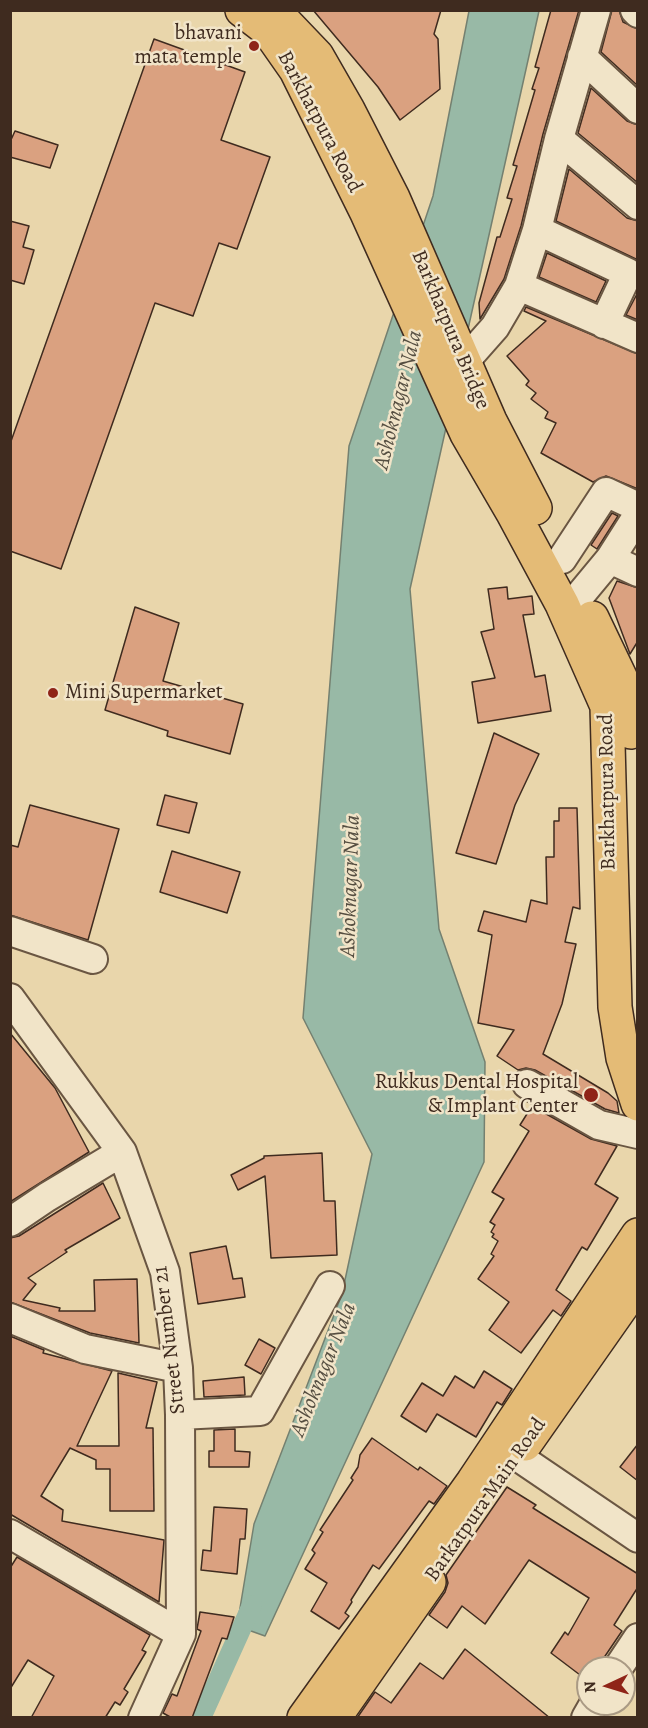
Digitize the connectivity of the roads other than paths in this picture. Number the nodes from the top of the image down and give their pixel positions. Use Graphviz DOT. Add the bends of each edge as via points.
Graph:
graph roads {
  1 [pos="242,10"];
  2 [pos="274,10"];
  3 [pos="596,10"];
  4 [pos="582,57"];
  5 [pos="638,109"];
  6 [pos="559,139"];
  7 [pos="380,206"];
  8 [pos="638,206"];
  9 [pos="537,230"];
  10 [pos="519,286"];
  11 [pos="603,324"];
  12 [pos="638,338"];
  13 [pos="465,361"];
  14 [pos="478,428"];
  15 [pos="499,464"];
  16 [pos="638,507"];
  17 [pos="638,515"];
  18 [pos="562,559"];
  19 [pos="610,559"];
  20 [pos="638,572"];
  21 [pos="581,594"];
  22 [pos="630,670"];
  23 [pos="634,733"];
  24 [pos="10,931"];
  25 [pos="93,959"];
  26 [pos="10,998"];
  27 [pos="638,1014"];
  28 [pos="527,1084"];
  29 [pos="638,1104"];
  30 [pos="638,1134"];
  31 [pos="122,1152"];
  32 [pos="10,1222"];
  33 [pos="638,1235"];
  34 [pos="638,1283"];
  35 [pos="330,1286"];
  36 [pos="10,1318"];
  37 [pos="178,1368"];
  38 [pos="180,1415"];
  39 [pos="517,1456"];
  40 [pos="638,1538"];
  41 [pos="12,1540"];
  42 [pos="181,1634"];
  43 [pos="638,1638"];
  44 [pos="626,1656"];
  45 [pos="143,1718"];
  46 [pos="304,1718"];
  47 [pos="334,1718"];
  1 -- 7 [label="main road, Barkhatpura Road" via="268,30"];
  2 -- 7 [label="main road, Barkhatpura Road" via="317,56"];
  3 -- 4 [label="street"];
  4 -- 5 [label="street"];
  4 -- 6 [label="street"];
  6 -- 8 [label="street"];
  6 -- 9 [label="street"];
  7 -- 13 [label="main road, Barkhatpura Bridge"];
  7 -- 14 [label="main road, Barkhatpura Bridge"];
  9 -- 10 [label="street"];
  9 -- 11 [label="street" via="628,273"];
  10 -- 11 [label="street"];
  10 -- 13 [label="street" via="495,327"];
  11 -- 12 [label="street"];
  13 -- 14 [label="main road, Barkhatpura Bridge"];
  14 -- 15 [label="main road, Barkhatpura Bridge"];
  15 -- 18 [label="main road, Barkhatpura Road"];
  15 -- 29 [label="main road, Barkhatpura Road" via="607,706 615,1007 623,1058"];
  16 -- 18 [label="street" via="606,492"];
  17 -- 19 [label="street"];
  18 -- 21 [label="main road, Barkhatpura Road"];
  19 -- 20 [label="street"];
  19 -- 21 [label="street"];
  21 -- 22 [label="main road, Barkhatpura Road"];
  22 -- 23 [label="main road, Barkhatpura Road"];
  23 -- 27 [label="main road, Barkhatpura Road" via="631,875"];
  24 -- 25 [label="street"];
  26 -- 31 [label="street, Street Number 21"];
  28 -- 30 [label="street" via="599,1125"];
  31 -- 32 [label="street"];
  31 -- 37 [label="street, Street Number 21" via="165,1272"];
  33 -- 46 [label="main road" via="473,1482"];
  34 -- 39 [label="main road, Barkatpura Main Road"];
  35 -- 38 [label="street" via="260,1411"];
  36 -- 37 [label="street" via="85,1349"];
  37 -- 38 [label="street, Street Number 21"];
  38 -- 42 [label="street, Street Number 21"];
  39 -- 40 [label="street"];
  39 -- 47 [label="main road, Barkatpura Main Road"];
  41 -- 42 [label="street"];
  42 -- 45 [label="street, Street Number 21"];
  43 -- 44 [label="street"];
}
